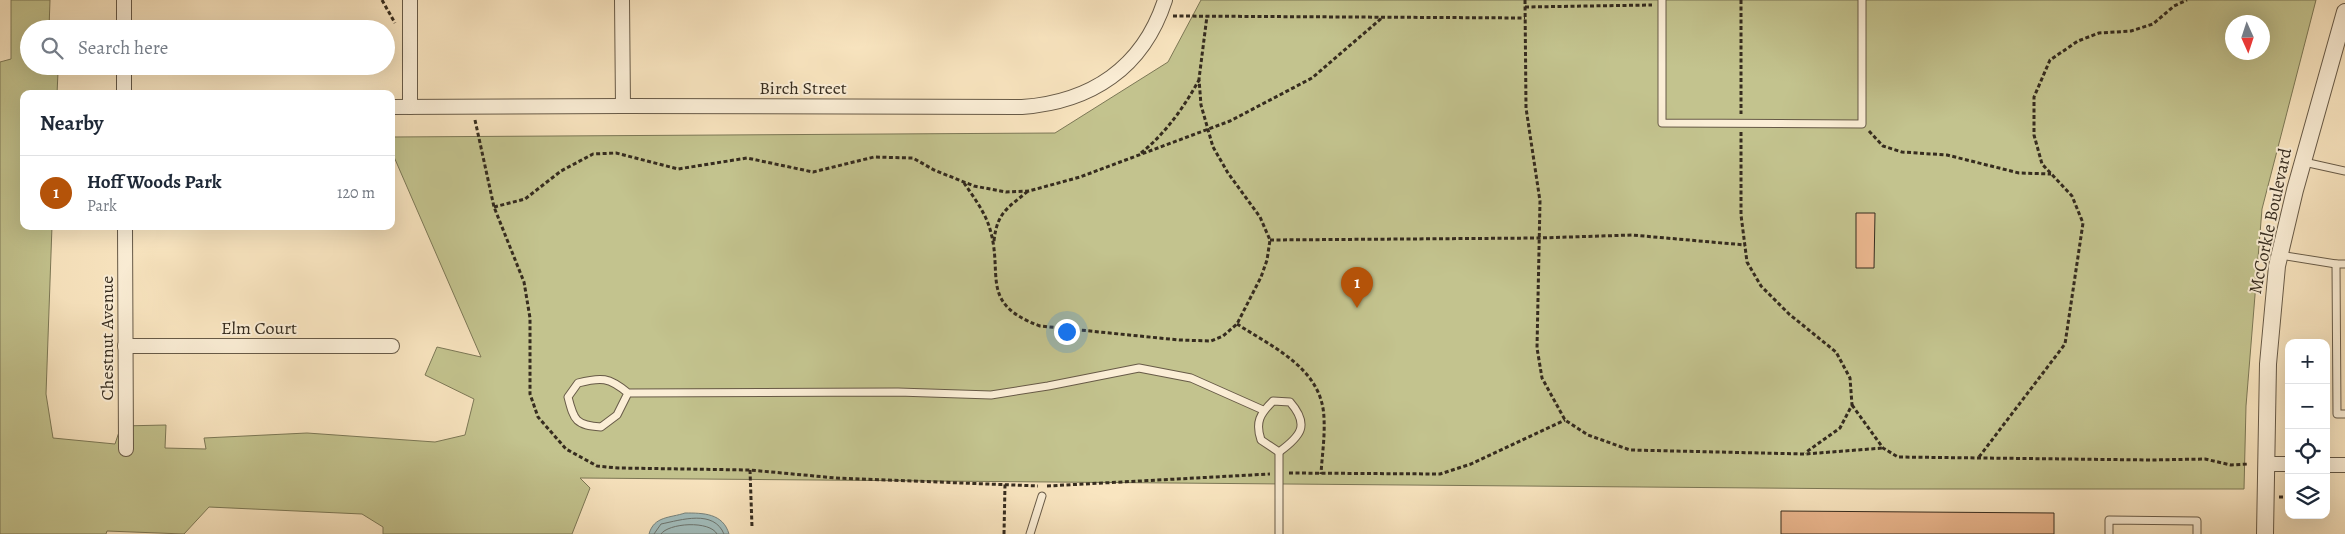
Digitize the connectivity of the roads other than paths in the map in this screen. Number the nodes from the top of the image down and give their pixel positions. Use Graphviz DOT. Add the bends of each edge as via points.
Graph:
graph roads {
  1 [pos="124,0"];
  2 [pos="410,0"];
  3 [pos="622,0"];
  4 [pos="1165,0"];
  5 [pos="1862,0"];
  6 [pos="1662,2"];
  7 [pos="2345,12"];
  8 [pos="124,20"];
  9 [pos="124,75"];
  10 [pos="124,90"];
  11 [pos="623,106"];
  12 [pos="395,107"];
  13 [pos="410,107"];
  14 [pos="2302,162"];
  15 [pos="2345,171"];
  16 [pos="125,230"];
  17 [pos="2280,255"];
  18 [pos="2336,264"];
  19 [pos="2345,264"];
  20 [pos="125,346"];
  21 [pos="392,346"];
  22 [pos="628,393"];
  23 [pos="1263,410"];
  24 [pos="2345,414"];
  25 [pos="126,449"];
  26 [pos="1279,452"];
  27 [pos="2267,464"];
  28 [pos="2285,464"];
  29 [pos="2345,464"];
  30 [pos="2330,465"];
  31 [pos="1042,496"];
  32 [pos="1030,534"];
  33 [pos="1279,534"];
  34 [pos="2109,534"];
  35 [pos="2197,534"];
  36 [pos="2265,534"];
  1 -- 8 [label="street"];
  2 -- 13 [label="street"];
  3 -- 11 [label="street"];
  4 -- 11 [label="street, Birch Street" via="1149,37 1132,60 1095,89 1046,106"];
  5 -- 6 [label="lane" via="1862,124 1662,123"];
  7 -- 14 [label="street, McCorkle Boulevard"];
  9 -- 10 [label="street"];
  11 -- 13 [label="street, Birch Street"];
  12 -- 13 [label="street, Birch Street"];
  14 -- 15 [label="lane"];
  14 -- 17 [label="street, McCorkle Boulevard"];
  16 -- 20 [label="street, Chestnut Avenue"];
  17 -- 18 [label="lane"];
  17 -- 27 [label="street, McCorkle Boulevard" via="2270,319"];
  18 -- 19 [label="lane"];
  18 -- 24 [label="lane" via="2337,414"];
  20 -- 21 [label="street, Elm Court"];
  20 -- 25 [label="street, Chestnut Avenue"];
  22 -- 22 [label="lane" via="614,381 596,378 578,383 568,397 573,416 584,426 601,427 616,415"];
  22 -- 23 [label="lane" via="990,395 1139,368 1190,378"];
  23 -- 26 [label="lane" via="1257,427 1261,440"];
  23 -- 26 [label="lane" via="1273,401 1290,402 1300,414 1302,427 1295,440"];
  26 -- 33 [label="lane"];
  27 -- 28 [label="street"];
  27 -- 36 [label="street, McCorkle Boulevard"];
  29 -- 30 [label="street"];
  31 -- 32 [label="lane"];
  34 -- 35 [label="lane" via="2109,520 2197,521"];
}
